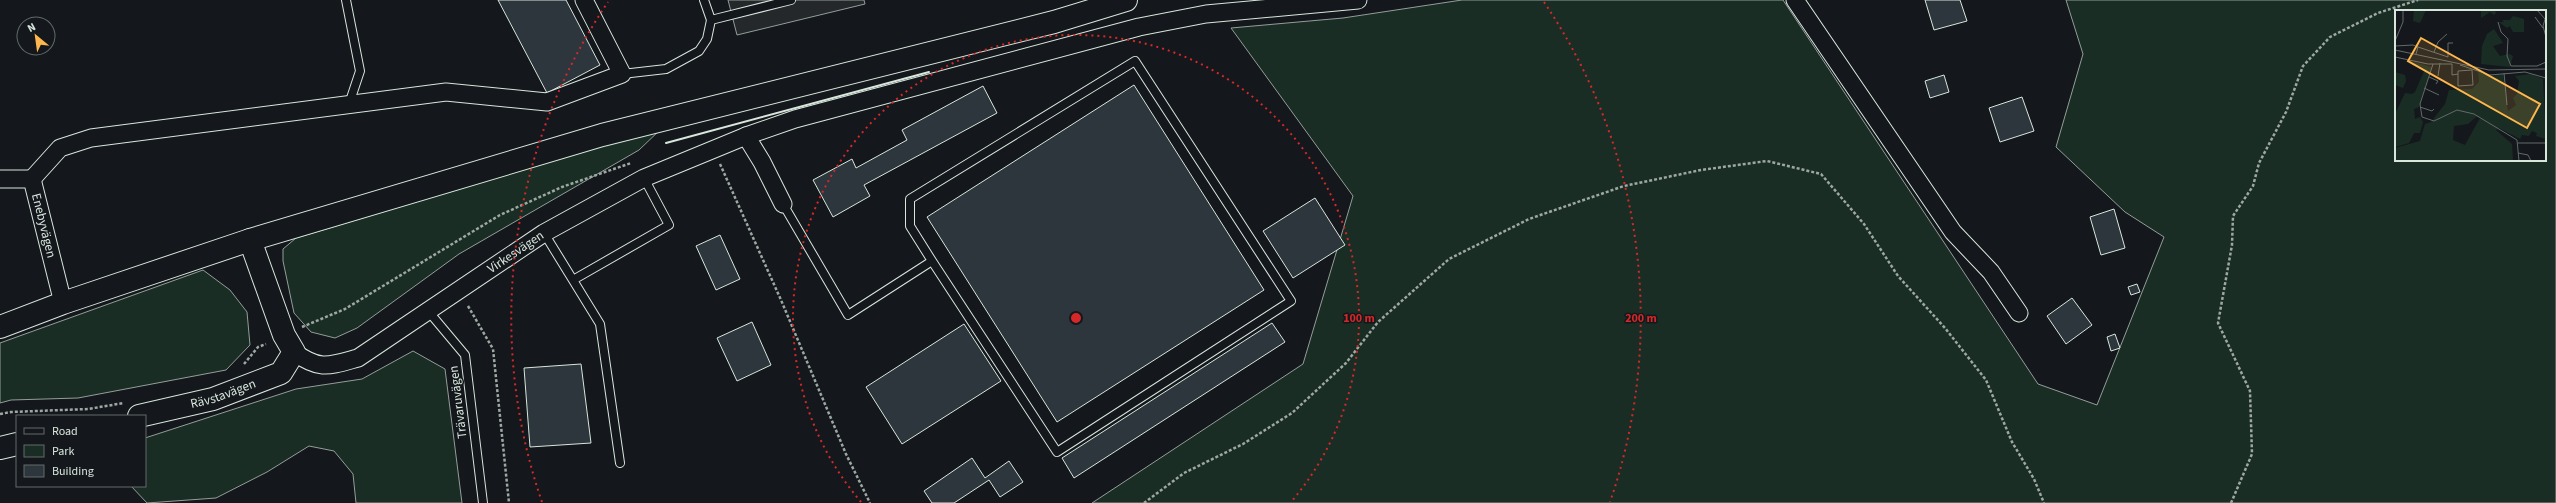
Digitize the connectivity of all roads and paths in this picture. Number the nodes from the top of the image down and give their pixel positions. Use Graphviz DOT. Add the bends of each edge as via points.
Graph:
graph roads {
  1 [pos="346,0"];
  2 [pos="584,0"];
  3 [pos="704,0"];
  4 [pos="791,0"];
  5 [pos="1126,0"];
  6 [pos="1358,0"];
  7 [pos="1795,0"];
  8 [pos="2418,0"];
  9 [pos="711,20"];
  10 [pos="622,74"];
  11 [pos="349,104"];
  12 [pos="746,136"];
  13 [pos="713,149"];
  14 [pos="637,161"];
  15 [pos="0,178"];
  16 [pos="644,178"];
  17 [pos="32,179"];
  18 [pos="782,204"];
  19 [pos="544,233"];
  20 [pos="250,240"];
  21 [pos="932,261"];
  22 [pos="573,280"];
  23 [pos="459,291"];
  24 [pos="63,303"];
  25 [pos="429,312"];
  26 [pos="2020,313"];
  27 [pos="0,327"];
  28 [pos="289,343"];
  29 [pos="241,368"];
  30 [pos="133,409"];
  31 [pos="0,414"];
  32 [pos="16,444"];
  33 [pos="0,448"];
  34 [pos="620,463"];
  35 [pos="482,503"];
  36 [pos="509,503"];
  37 [pos="870,503"];
  38 [pos="1144,503"];
  39 [pos="2044,503"];
  40 [pos="2231,503"];
  1 -- 11 [label="lane" via="360,71"];
  2 -- 10 [label="street"];
  3 -- 9 [label="lane"];
  4 -- 9 [label="lane"];
  5 -- 20 [label="main road" via="1054,22 602,135"];
  6 -- 12 [label="street, Virkesvägen" via="1206,14 1139,28 795,119"];
  7 -- 26 [label="street" via="1953,232 1992,272"];
  8 -- 40 [label="path" via="2378,13 2330,37 2302,66 2286,112 2259,162 2253,186 2233,216 2232,245 2218,323 2250,390 2252,454"];
  9 -- 10 [label="lane" via="707,39 699,50 666,69"];
  10 -- 11 [label="street" via="547,102 446,92"];
  11 -- 17 [label="street" via="91,138 60,148"];
  12 -- 13 [label="street, Virkesvägen"];
  12 -- 18 [label="street"];
  13 -- 16 [label="street, Virkesvägen"];
  13 -- 37 [label="path" via="846,454"];
  14 -- 28 [label="path" via="562,187 500,215"];
  15 -- 17 [label="street, Enebyvägen"];
  16 -- 19 [label="street, Virkesvägen"];
  16 -- 22 [label="lane" via="669,225"];
  17 -- 24 [label="street, Enebyvägen"];
  18 -- 21 [label="lane" via="848,315"];
  19 -- 22 [label="lane"];
  19 -- 23 [label="street, Virkesvägen"];
  20 -- 24 [label="main road"];
  20 -- 28 [label="main road"];
  21 -- 21 [label="lane" via="1057,452 1292,301 1135,61 910,199 910,226"];
  22 -- 34 [label="lane" via="600,324"];
  23 -- 25 [label="street, Virkesvägen"];
  23 -- 36 [label="path" via="493,349"];
  24 -- 27 [label="main road"];
  25 -- 28 [label="street, Virkesvägen" via="358,358 330,366 310,364"];
  25 -- 35 [label="lane, Trävaruvägen" via="465,355"];
  28 -- 29 [label="path" via="258,348"];
  28 -- 30 [label="main road, Rävstavägen" via="282,373 213,399"];
  30 -- 31 [label="path"];
  32 -- 33 [label="main road"];
  38 -- 39 [label="path" via="1184,473 1243,444 1292,413 1346,363 1378,322 1449,259 1529,219 1624,186 1701,170 1767,161 1821,174 1864,224 1898,276 1945,328 1986,380 2012,442 2034,479"];
}
